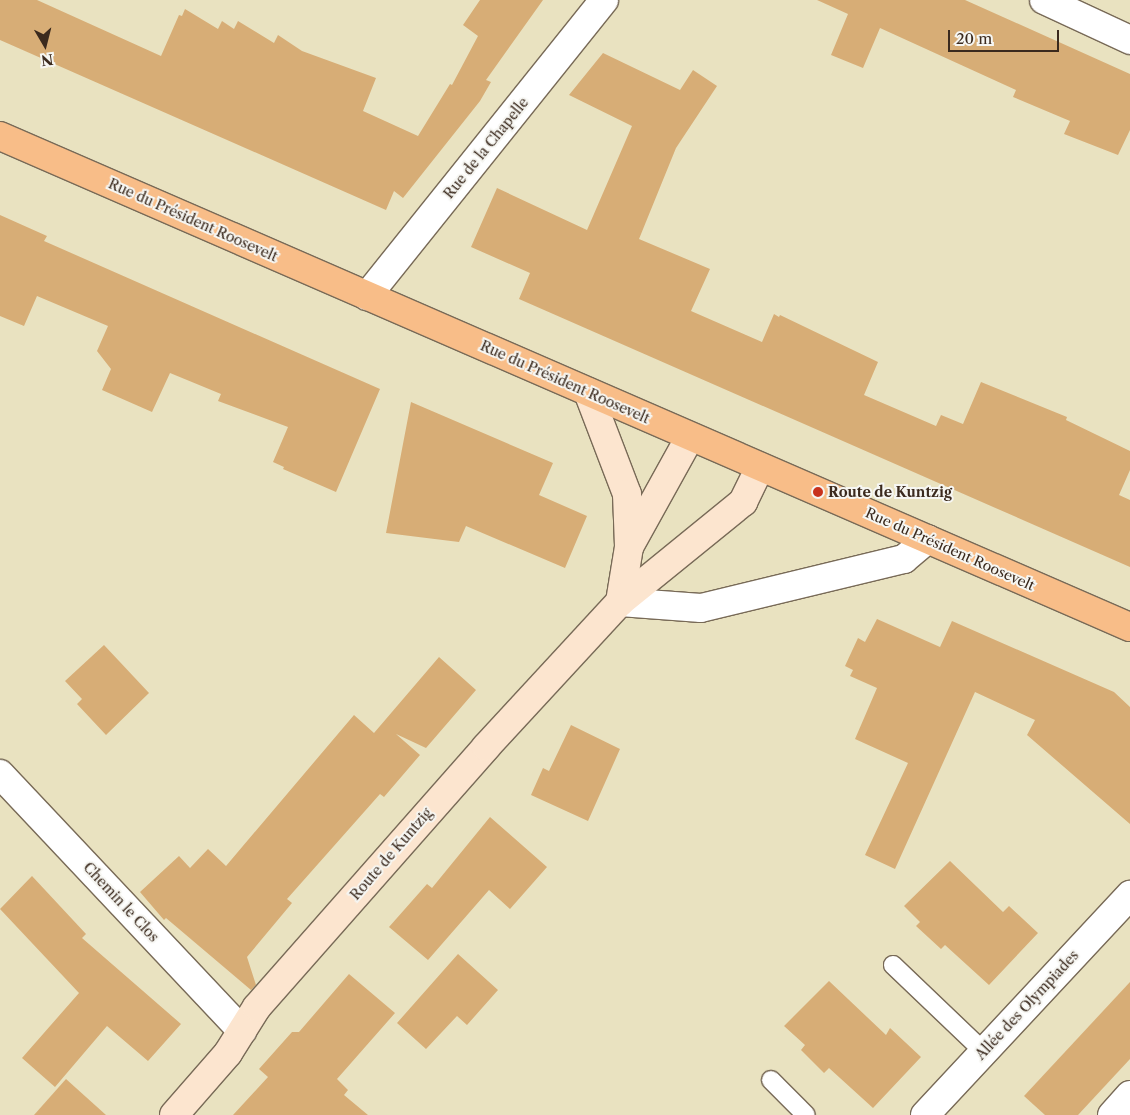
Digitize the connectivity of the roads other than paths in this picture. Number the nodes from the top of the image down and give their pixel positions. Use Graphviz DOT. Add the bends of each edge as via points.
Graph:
graph roads {
  1 [pos="604,0"];
  2 [pos="1044,0"];
  3 [pos="1130,40"];
  4 [pos="0,136"];
  5 [pos="367,296"];
  6 [pos="588,392"];
  7 [pos="690,436"];
  8 [pos="760,467"];
  9 [pos="928,540"];
  10 [pos="629,547"];
  11 [pos="620,602"];
  12 [pos="1130,627"];
  13 [pos="0,774"];
  14 [pos="1130,895"];
  15 [pos="893,965"];
  16 [pos="242,1031"];
  17 [pos="984,1052"];
  18 [pos="771,1080"];
  19 [pos="174,1115"];
  20 [pos="806,1115"];
  21 [pos="925,1115"];
  1 -- 5 [label="street, Rue de la Chapelle"];
  2 -- 3 [label="street"];
  4 -- 5 [label="main road, Rue du Président Roosevelt"];
  5 -- 6 [label="main road, Rue du Président Roosevelt"];
  6 -- 7 [label="main road, Rue du Président Roosevelt"];
  6 -- 10 [label="street" via="627,494"];
  7 -- 8 [label="main road, Rue du Président Roosevelt"];
  7 -- 10 [label="street"];
  8 -- 9 [label="main road, Rue du Président Roosevelt"];
  8 -- 11 [label="street, Route de Kuntzig" via="743,502"];
  9 -- 11 [label="street" via="904,559 701,608"];
  9 -- 12 [label="main road, Rue du Président Roosevelt"];
  10 -- 11 [label="street"];
  11 -- 16 [label="street, Route de Kuntzig" via="340,912 257,1007"];
  13 -- 16 [label="street, Chemin le Clos"];
  14 -- 17 [label="street, Allée des Olympiades"];
  15 -- 17 [label="lane"];
  16 -- 19 [label="street, Route de Kuntzig" via="228,1053"];
  17 -- 21 [label="street, Allée des Olympiades"];
  18 -- 20 [label="lane"];
}
